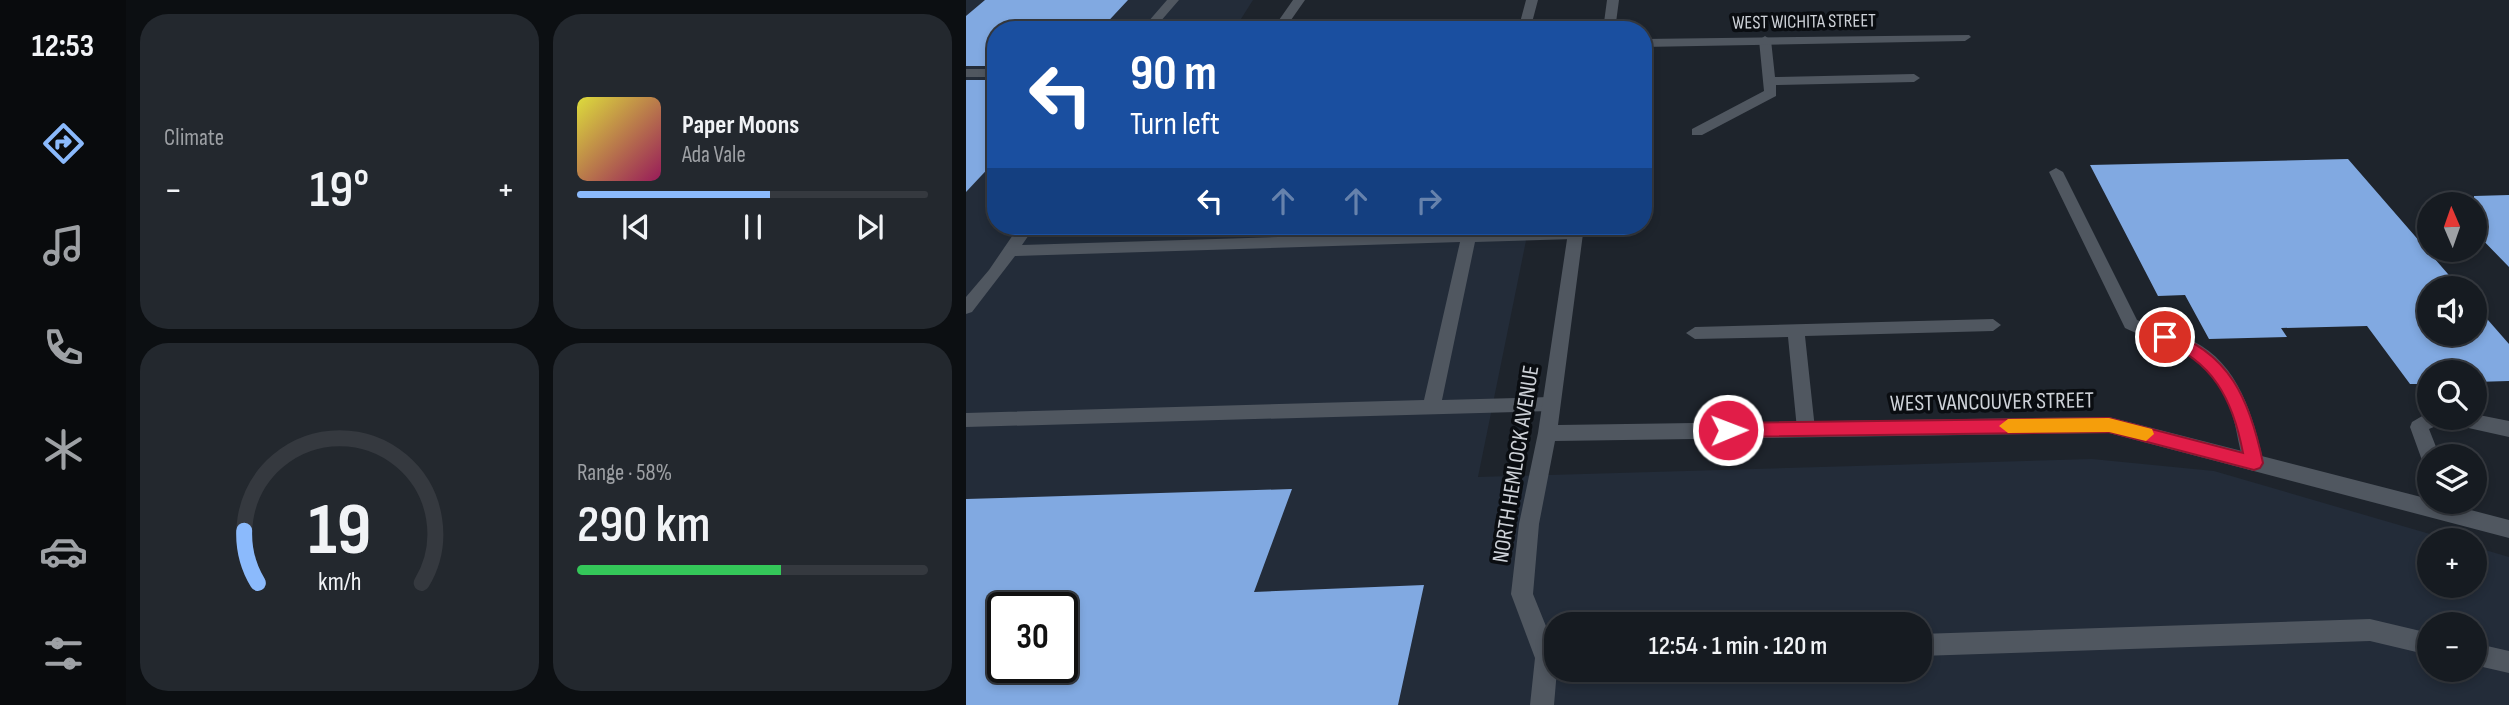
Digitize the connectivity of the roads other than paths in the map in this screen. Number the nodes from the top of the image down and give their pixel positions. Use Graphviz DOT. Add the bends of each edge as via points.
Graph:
graph roads {
  1 [pos="1173,0"];
  2 [pos="1299,0"];
  3 [pos="1532,0"];
  4 [pos="1613,0"];
  5 [pos="1155,21"];
  6 [pos="1282,21"];
  7 [pos="1526,21"];
  8 [pos="1610,21"];
  9 [pos="1965,37"];
  10 [pos="1765,40"];
  11 [pos="1652,43"];
  12 [pos="966,73"];
  13 [pos="987,73"];
  14 [pos="1914,78"];
  15 [pos="1770,81"];
  16 [pos="1697,132"];
  17 [pos="2056,172"];
  18 [pos="1021,235"];
  19 [pos="1487,235"];
  20 [pos="1574,235"];
  21 [pos="1469,236"];
  22 [pos="1010,251"];
  23 [pos="966,308"];
  24 [pos="1993,325"];
  25 [pos="1796,330"];
  26 [pos="1695,333"];
  27 [pos="1550,404"];
  28 [pos="1431,408"];
  29 [pos="966,420"];
  30 [pos="2487,425"];
  31 [pos="1806,429"];
  32 [pos="2509,429"];
  33 [pos="1547,433"];
  34 [pos="2254,463"];
  35 [pos="2417,500"];
  36 [pos="2467,514"];
  37 [pos="2509,529"];
  38 [pos="2417,641"];
  39 [pos="1544,643"];
  40 [pos="1932,645"];
  41 [pos="2487,657"];
  42 [pos="2509,662"];
  43 [pos="1546,682"];
  44 [pos="1542,705"];
  1 -- 5 [label="street"];
  2 -- 6 [label="street"];
  3 -- 7 [label="street"];
  4 -- 8 [label="street"];
  9 -- 10 [label="street, WEST WICHITA STREET"];
  10 -- 11 [label="street, WEST WICHITA STREET"];
  10 -- 15 [label="street"];
  12 -- 13 [label="street"];
  14 -- 15 [label="street"];
  15 -- 16 [label="street" via="1771,93"];
  17 -- 34 [label="street" via="2131,324 2188,345 2224,377 2246,422"];
  18 -- 22 [label="street"];
  19 -- 21 [label="street"];
  20 -- 27 [label="street, NORTH HEMLOCK AVENUE"];
  21 -- 22 [label="street"];
  21 -- 28 [label="street"];
  22 -- 23 [label="street"];
  24 -- 25 [label="street"];
  25 -- 26 [label="street"];
  25 -- 31 [label="street"];
  27 -- 28 [label="street"];
  27 -- 33 [label="street, NORTH HEMLOCK AVENUE"];
  28 -- 29 [label="street"];
  30 -- 32 [label="street"];
  31 -- 33 [label="street, WEST VANCOUVER STREET"];
  31 -- 34 [label="street, WEST VANCOUVER STREET" via="2109,425"];
  33 -- 39 [label="street, NORTH HEMLOCK AVENUE" via="1529,524 1522,594"];
  34 -- 35 [label="street, WEST VANCOUVER STREET"];
  36 -- 37 [label="street, WEST VANCOUVER STREET"];
  38 -- 40 [label="street" via="2370,630"];
  41 -- 42 [label="street"];
  43 -- 44 [label="street, NORTH HEMLOCK AVENUE"];
}
